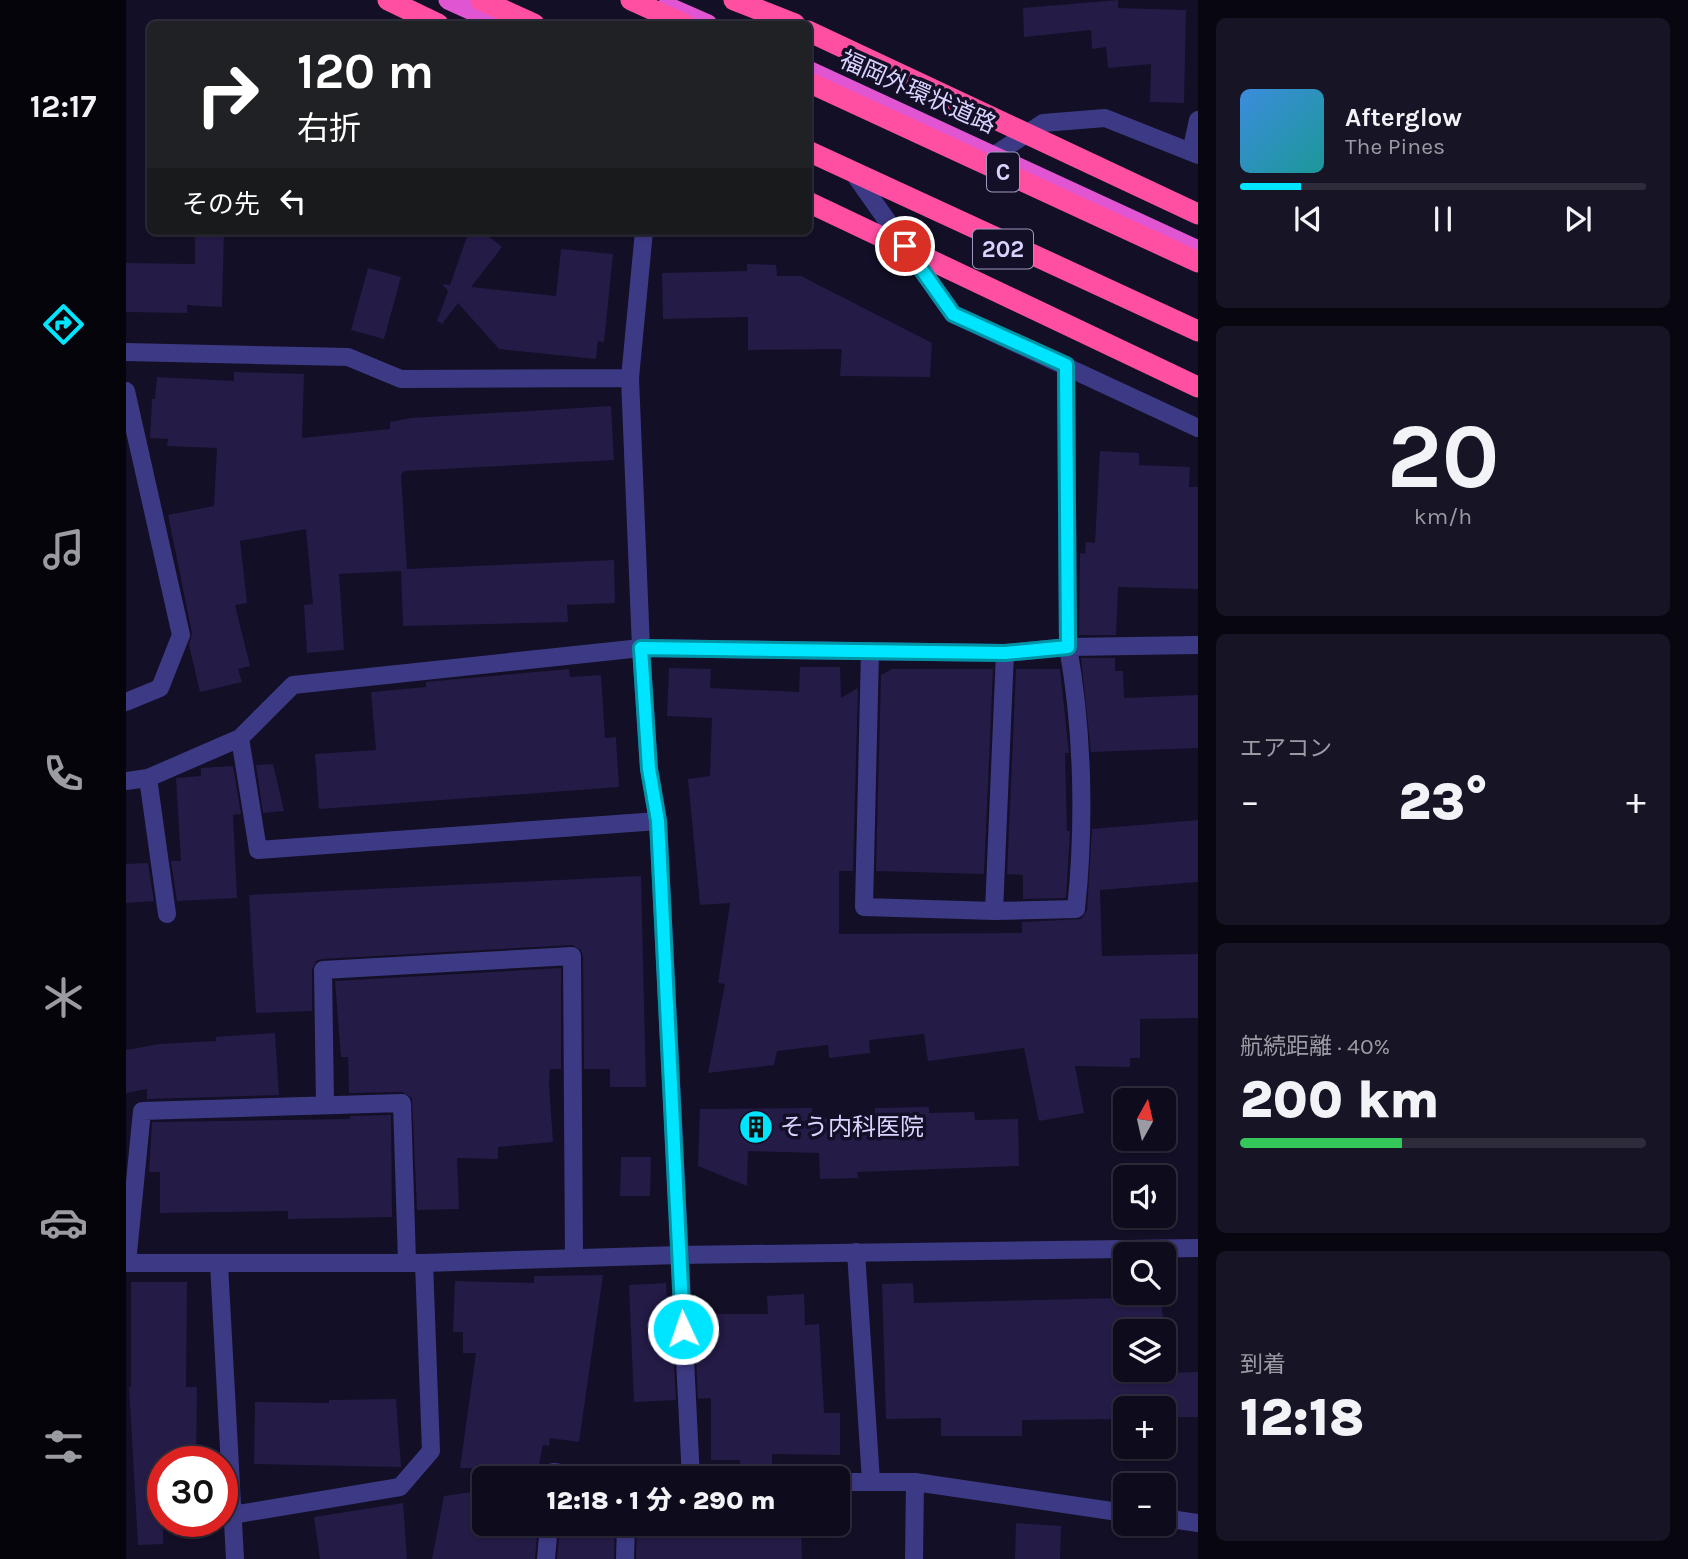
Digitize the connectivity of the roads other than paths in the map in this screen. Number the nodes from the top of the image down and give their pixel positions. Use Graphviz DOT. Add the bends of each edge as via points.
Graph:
graph roads {
  1 [pos="388,0"];
  2 [pos="447,0"];
  3 [pos="481,0"];
  4 [pos="631,0"];
  5 [pos="655,0"];
  6 [pos="734,0"];
  7 [pos="432,21"];
  8 [pos="494,21"];
  9 [pos="527,21"];
  10 [pos="655,21"];
  11 [pos="677,21"];
  12 [pos="701,21"];
  13 [pos="787,21"];
  14 [pos="812,33"];
  15 [pos="812,72"];
  16 [pos="812,84"];
  17 [pos="1198,120"];
  18 [pos="812,153"];
  19 [pos="1194,153"];
  20 [pos="996,155"];
  21 [pos="812,160"];
  22 [pos="857,178"];
  23 [pos="812,204"];
  24 [pos="1198,214"];
  25 [pos="643,235"];
  26 [pos="1198,250"];
  27 [pos="1198,262"];
  28 [pos="1198,331"];
  29 [pos="1198,341"];
  30 [pos="126,352"];
  31 [pos="1066,365"];
  32 [pos="630,378"];
  33 [pos="1198,387"];
  34 [pos="126,391"];
  35 [pos="1198,428"];
  36 [pos="1198,645"];
  37 [pos="1068,647"];
  38 [pos="641,648"];
  39 [pos="870,651"];
  40 [pos="1005,653"];
  41 [pos="126,702"];
  42 [pos="240,738"];
  43 [pos="148,778"];
  44 [pos="126,781"];
  45 [pos="658,821"];
  46 [pos="994,911"];
  47 [pos="167,914"];
  48 [pos="325,1105"];
  49 [pos="1198,1248"];
  50 [pos="856,1252"];
  51 [pos="678,1255"];
  52 [pos="574,1258"];
  53 [pos="127,1263"];
  54 [pos="415,1263"];
  55 [pos="219,1264"];
  56 [pos="228,1446"];
  57 [pos="690,1466"];
  58 [pos="871,1481"];
  59 [pos="850,1482"];
  60 [pos="915,1482"];
  61 [pos="1113,1511"];
  62 [pos="238,1515"];
  63 [pos="1176,1520"];
  64 [pos="1198,1523"];
  65 [pos="548,1536"];
  66 [pos="626,1536"];
  67 [pos="233,1537"];
  68 [pos="235,1559"];
  69 [pos="547,1559"];
  70 [pos="625,1559"];
  71 [pos="914,1559"];
  1 -- 7 [label="highway"];
  2 -- 8 [label="highway"];
  3 -- 9 [label="highway"];
  4 -- 11 [label="highway, bridge"];
  5 -- 10 [label="street"];
  5 -- 12 [label="highway"];
  6 -- 13 [label="highway"];
  14 -- 24 [label="highway, bridge"];
  15 -- 20 [label="highway, 福岡外環状道路"];
  16 -- 27 [label="highway, C"];
  17 -- 19 [label="street"];
  18 -- 28 [label="highway"];
  19 -- 20 [label="street" via="1105,118 1043,123"];
  20 -- 26 [label="highway, 福岡外環状道路"];
  21 -- 22 [label="highway, 202"];
  22 -- 29 [label="highway, 202"];
  22 -- 31 [label="street" via="953,314"];
  23 -- 33 [label="highway, bridge"];
  25 -- 32 [label="street"];
  30 -- 32 [label="street" via="348,356 401,379"];
  31 -- 35 [label="street"];
  31 -- 37 [label="street"];
  32 -- 38 [label="street"];
  34 -- 41 [label="street" via="181,635 160,688"];
  36 -- 37 [label="street"];
  37 -- 40 [label="street"];
  37 -- 46 [label="street" via="1075,686 1082,857 1076,909"];
  38 -- 39 [label="street"];
  38 -- 42 [label="street" via="293,685"];
  38 -- 45 [label="street" via="649,769"];
  39 -- 40 [label="street"];
  39 -- 46 [label="street" via="864,906"];
  40 -- 46 [label="street"];
  42 -- 43 [label="street"];
  42 -- 45 [label="street" via="258,850"];
  43 -- 44 [label="street"];
  43 -- 47 [label="street"];
  45 -- 51 [label="street"];
  48 -- 52 [label="street" via="323,970 572,957"];
  48 -- 53 [label="street" via="142,1111"];
  48 -- 54 [label="street" via="402,1103"];
  49 -- 50 [label="street"];
  50 -- 51 [label="street"];
  50 -- 58 [label="street"];
  51 -- 52 [label="street"];
  51 -- 57 [label="street"];
  52 -- 54 [label="street"];
  53 -- 55 [label="street"];
  54 -- 55 [label="street"];
  54 -- 62 [label="street" via="431,1451 400,1487"];
  55 -- 56 [label="street"];
  58 -- 59 [label="street"];
  58 -- 60 [label="street"];
  60 -- 61 [label="street"];
  60 -- 71 [label="street"];
  63 -- 64 [label="street"];
  65 -- 69 [label="street"];
  66 -- 70 [label="street"];
  67 -- 68 [label="street"];
}
